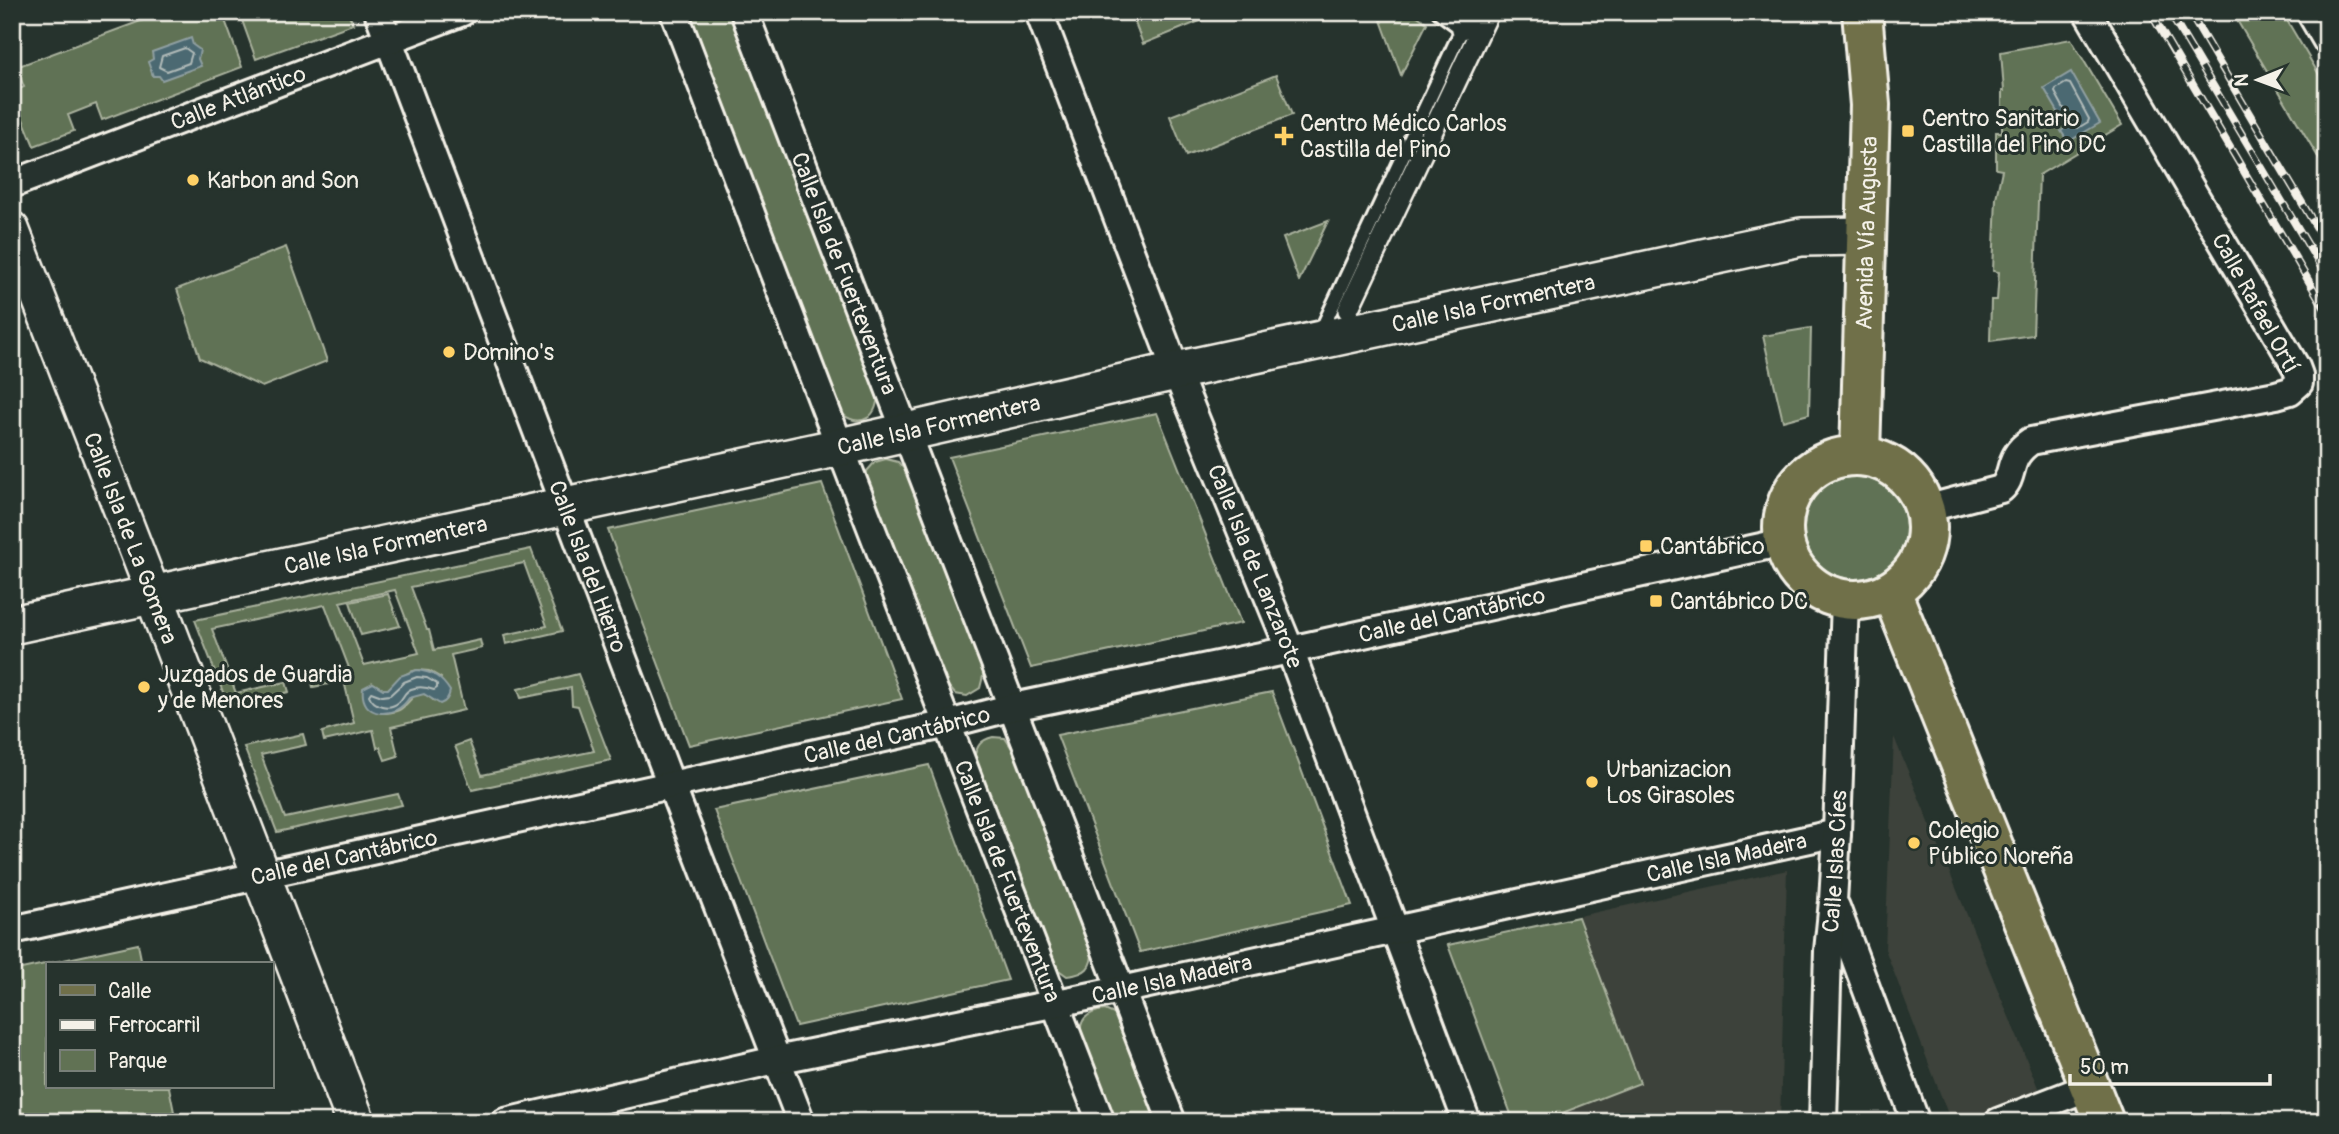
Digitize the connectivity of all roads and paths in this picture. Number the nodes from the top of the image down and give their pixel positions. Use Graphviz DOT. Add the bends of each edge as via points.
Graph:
graph roads {
  1 [pos="378,12"];
  2 [pos="462,12"];
  3 [pos="674,12"];
  4 [pos="744,12"];
  5 [pos="1039,12"];
  6 [pos="1439,12"];
  7 [pos="1489,12"];
  8 [pos="1862,12"];
  9 [pos="2087,12"];
  10 [pos="2310,12"];
  11 [pos="1466,21"];
  12 [pos="389,41"];
  13 [pos="2327,41"];
  14 [pos="12,184"];
  15 [pos="12,229"];
  16 [pos="1866,236"];
  17 [pos="1348,310"];
  18 [pos="1317,341"];
  19 [pos="1176,371"];
  20 [pos="905,432"];
  21 [pos="840,447"];
  22 [pos="1860,455"];
  23 [pos="565,505"];
  24 [pos="1925,509"];
  25 [pos="1784,542"];
  26 [pos="1891,591"];
  27 [pos="153,593"];
  28 [pos="1845,600"];
  29 [pos="12,625"];
  30 [pos="1290,650"];
  31 [pos="1013,707"];
  32 [pos="948,724"];
  33 [pos="671,785"];
  34 [pos="1837,833"];
  35 [pos="262,877"];
  36 [pos="1833,901"];
  37 [pos="1393,929"];
  38 [pos="12,930"];
  39 [pos="1121,989"];
  40 [pos="1056,1001"];
  41 [pos="776,1060"];
  42 [pos="2089,1087"];
  43 [pos="356,1122"];
  44 [pos="505,1122"];
  45 [pos="801,1122"];
  46 [pos="1101,1122"];
  47 [pos="1172,1122"];
  48 [pos="1467,1122"];
  49 [pos="1823,1122"];
  50 [pos="1916,1122"];
  51 [pos="1998,1122"];
  52 [pos="2104,1122"];
  1 -- 12 [label="street, Calle Isla del Hierro"];
  2 -- 12 [label="street, Calle Atlántico"];
  3 -- 21 [label="street, Calle Isla de Fuerteventura"];
  4 -- 20 [label="street, Calle Isla de Fuerteventura"];
  5 -- 19 [label="street, Calle Isla de Lanzarote"];
  6 -- 11 [label="lane"];
  7 -- 17 [label="street"];
  8 -- 16 [label="main road, Avenida Vía Augusta" via="1870,104"];
  9 -- 24 [label="street, Calle Rafael Ortí" via="2296,367 2299,383 2276,395 2031,441 2016,454 2001,489"];
  10 -- 13 [label="street"];
  11 -- 18 [label="lane"];
  12 -- 14 [label="street, Calle Atlántico"];
  12 -- 23 [label="street, Calle Isla del Hierro"];
  15 -- 27 [label="street, Calle Isla de La Gomera"];
  16 -- 18 [label="main road, Calle Isla Formentera" via="1801,237"];
  16 -- 22 [label="main road, Avenida Vía Augusta"];
  18 -- 19 [label="main road, Calle Isla Formentera"];
  19 -- 20 [label="main road, Calle Isla Formentera"];
  19 -- 30 [label="street, Calle Isla de Lanzarote"];
  20 -- 21 [label="main road, Calle Isla Formentera"];
  20 -- 31 [label="street, Calle Isla de Fuerteventura"];
  21 -- 23 [label="main road, Calle Isla Formentera"];
  21 -- 32 [label="street, Calle Isla de Fuerteventura"];
  22 -- 24 [label="main road" via="1901,471 1916,488"];
  22 -- 25 [label="main road" via="1817,465 1801,480 1789,498"];
  23 -- 27 [label="main road, Calle Isla Formentera"];
  23 -- 33 [label="street, Calle Isla del Hierro"];
  24 -- 26 [label="main road" via="1927,533 1922,556 1909,576"];
  25 -- 28 [label="main road" via="1799,574 1812,586"];
  25 -- 30 [label="street, Calle del Cantábrico"];
  26 -- 28 [label="main road" via="1869,599"];
  26 -- 42 [label="main road"];
  27 -- 29 [label="main road, Calle Isla Formentera"];
  27 -- 35 [label="main road, Calle Isla de La Gomera"];
  28 -- 34 [label="street, Calle Islas Cíes"];
  30 -- 31 [label="street, Calle del Cantábrico"];
  30 -- 37 [label="street, Calle Isla de Lanzarote"];
  31 -- 32 [label="street, Calle del Cantábrico"];
  31 -- 39 [label="street, Calle Isla de Fuerteventura"];
  32 -- 33 [label="street, Calle del Cantábrico"];
  32 -- 40 [label="street, Calle Isla de Fuerteventura"];
  33 -- 35 [label="street, Calle del Cantábrico"];
  33 -- 41 [label="street, Calle Isla del Hierro"];
  34 -- 36 [label="street, Calle Islas Cíes"];
  34 -- 37 [label="street, Calle Isla Madeira"];
  35 -- 38 [label="street, Calle del Cantábrico"];
  35 -- 43 [label="main road, Calle Isla de La Gomera"];
  36 -- 49 [label="street, Calle Islas Cíes"];
  36 -- 50 [label="street"];
  37 -- 39 [label="street, Calle Isla Madeira"];
  37 -- 48 [label="street, Calle Isla de Lanzarote"];
  39 -- 40 [label="street, Calle Isla Madeira"];
  39 -- 47 [label="street, Calle Isla de Fuerteventura"];
  40 -- 41 [label="street, Calle Isla Madeira"];
  40 -- 46 [label="street, Calle Isla de Fuerteventura"];
  41 -- 44 [label="street, Calle Isla Madeira"];
  41 -- 45 [label="street, Calle Isla del Hierro"];
  42 -- 51 [label="street"];
  42 -- 52 [label="main road"];
}
